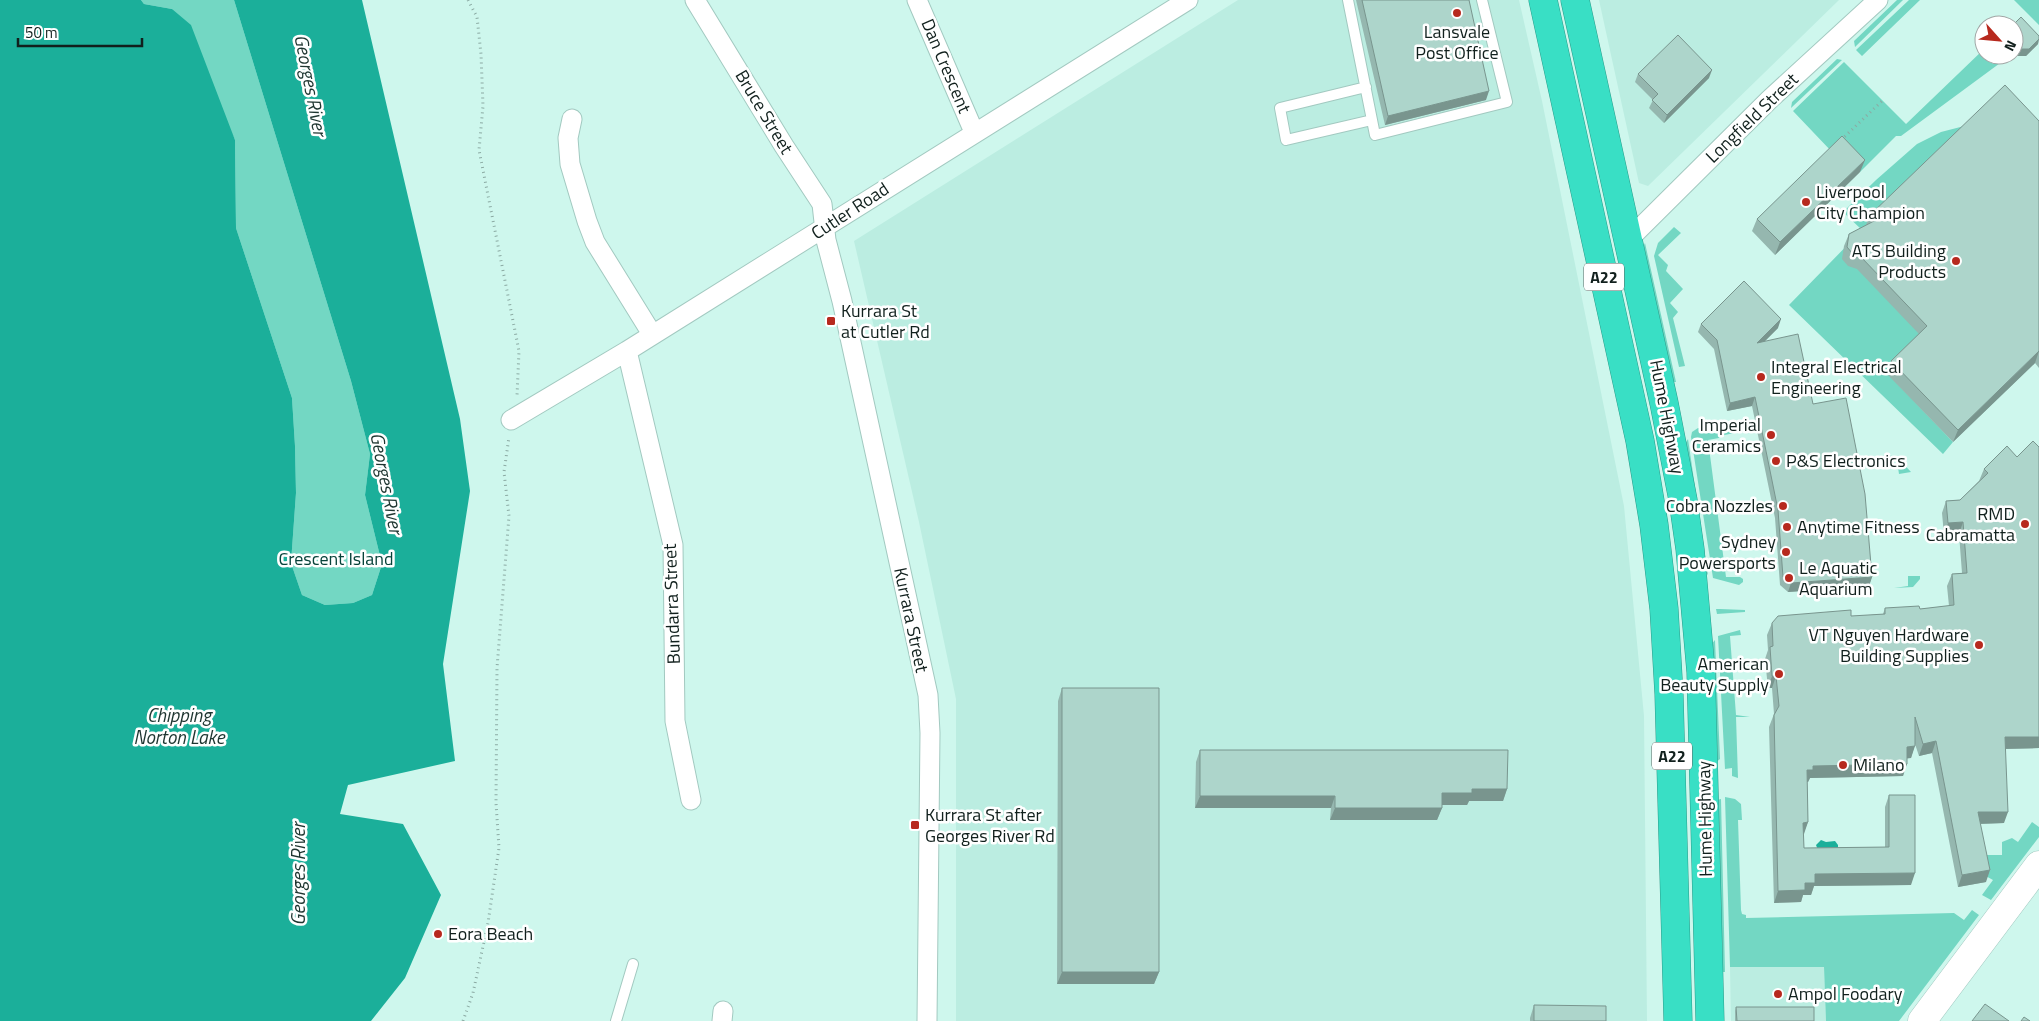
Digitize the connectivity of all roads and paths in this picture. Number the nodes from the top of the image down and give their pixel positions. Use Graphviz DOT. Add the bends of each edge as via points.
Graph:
graph roads {
  1 [pos="468,0"];
  2 [pos="695,0"];
  3 [pos="917,0"];
  4 [pos="1188,0"];
  5 [pos="1348,0"];
  6 [pos="1482,0"];
  7 [pos="1543,0"];
  8 [pos="1575,0"];
  9 [pos="1878,0"];
  10 [pos="1366,87"];
  11 [pos="1882,101"];
  12 [pos="572,119"];
  13 [pos="1372,120"];
  14 [pos="974,132"];
  15 [pos="1840,141"];
  16 [pos="826,226"];
  17 [pos="1629,239"];
  18 [pos="652,334"];
  19 [pos="627,351"];
  20 [pos="511,420"];
  21 [pos="691,800"];
  22 [pos="2039,865"];
  23 [pos="633,964"];
  24 [pos="463,1021"];
  25 [pos="616,1021"];
  26 [pos="927,1021"];
  27 [pos="1678,1021"];
  28 [pos="1710,1021"];
  29 [pos="1922,1021"];
  1 -- 20 [label="path" via="477,17 481,54 483,106 479,150 519,351 518,382"];
  2 -- 16 [label="street, Bruce Street" via="822,204"];
  3 -- 14 [label="street, Dan Crescent"];
  4 -- 14 [label="street, Cutler Road"];
  5 -- 10 [label="lane"];
  6 -- 13 [label="lane" via="1507,102 1375,135"];
  7 -- 27 [label="highway, Hume Highway / A22" via="1640,440 1654,525 1669,694"];
  8 -- 17 [label="highway, Hume Highway / A22"];
  9 -- 17 [label="street, Longfield Street" via="1770,99"];
  10 -- 13 [label="lane"];
  10 -- 13 [label="lane" via="1280,108 1286,140"];
  11 -- 15 [label="path"];
  12 -- 18 [label="street" via="568,138 570,164 587,222 595,242"];
  14 -- 16 [label="street, Cutler Road"];
  16 -- 18 [label="street, Cutler Road"];
  16 -- 26 [label="street, Kurrara Street" via="826,240 928,695"];
  17 -- 28 [label="highway, Hume Highway / A22" via="1673,447 1694,585 1703,732"];
  18 -- 19 [label="street, Cutler Road"];
  19 -- 20 [label="street, Cutler Road"];
  19 -- 21 [label="street, Bundarra Street" via="673,545 675,720"];
  20 -- 24 [label="path" via="504,472 509,516 497,668 499,848 488,923 473,993"];
  22 -- 29 [label="street"];
  23 -- 25 [label="lane"];
}
